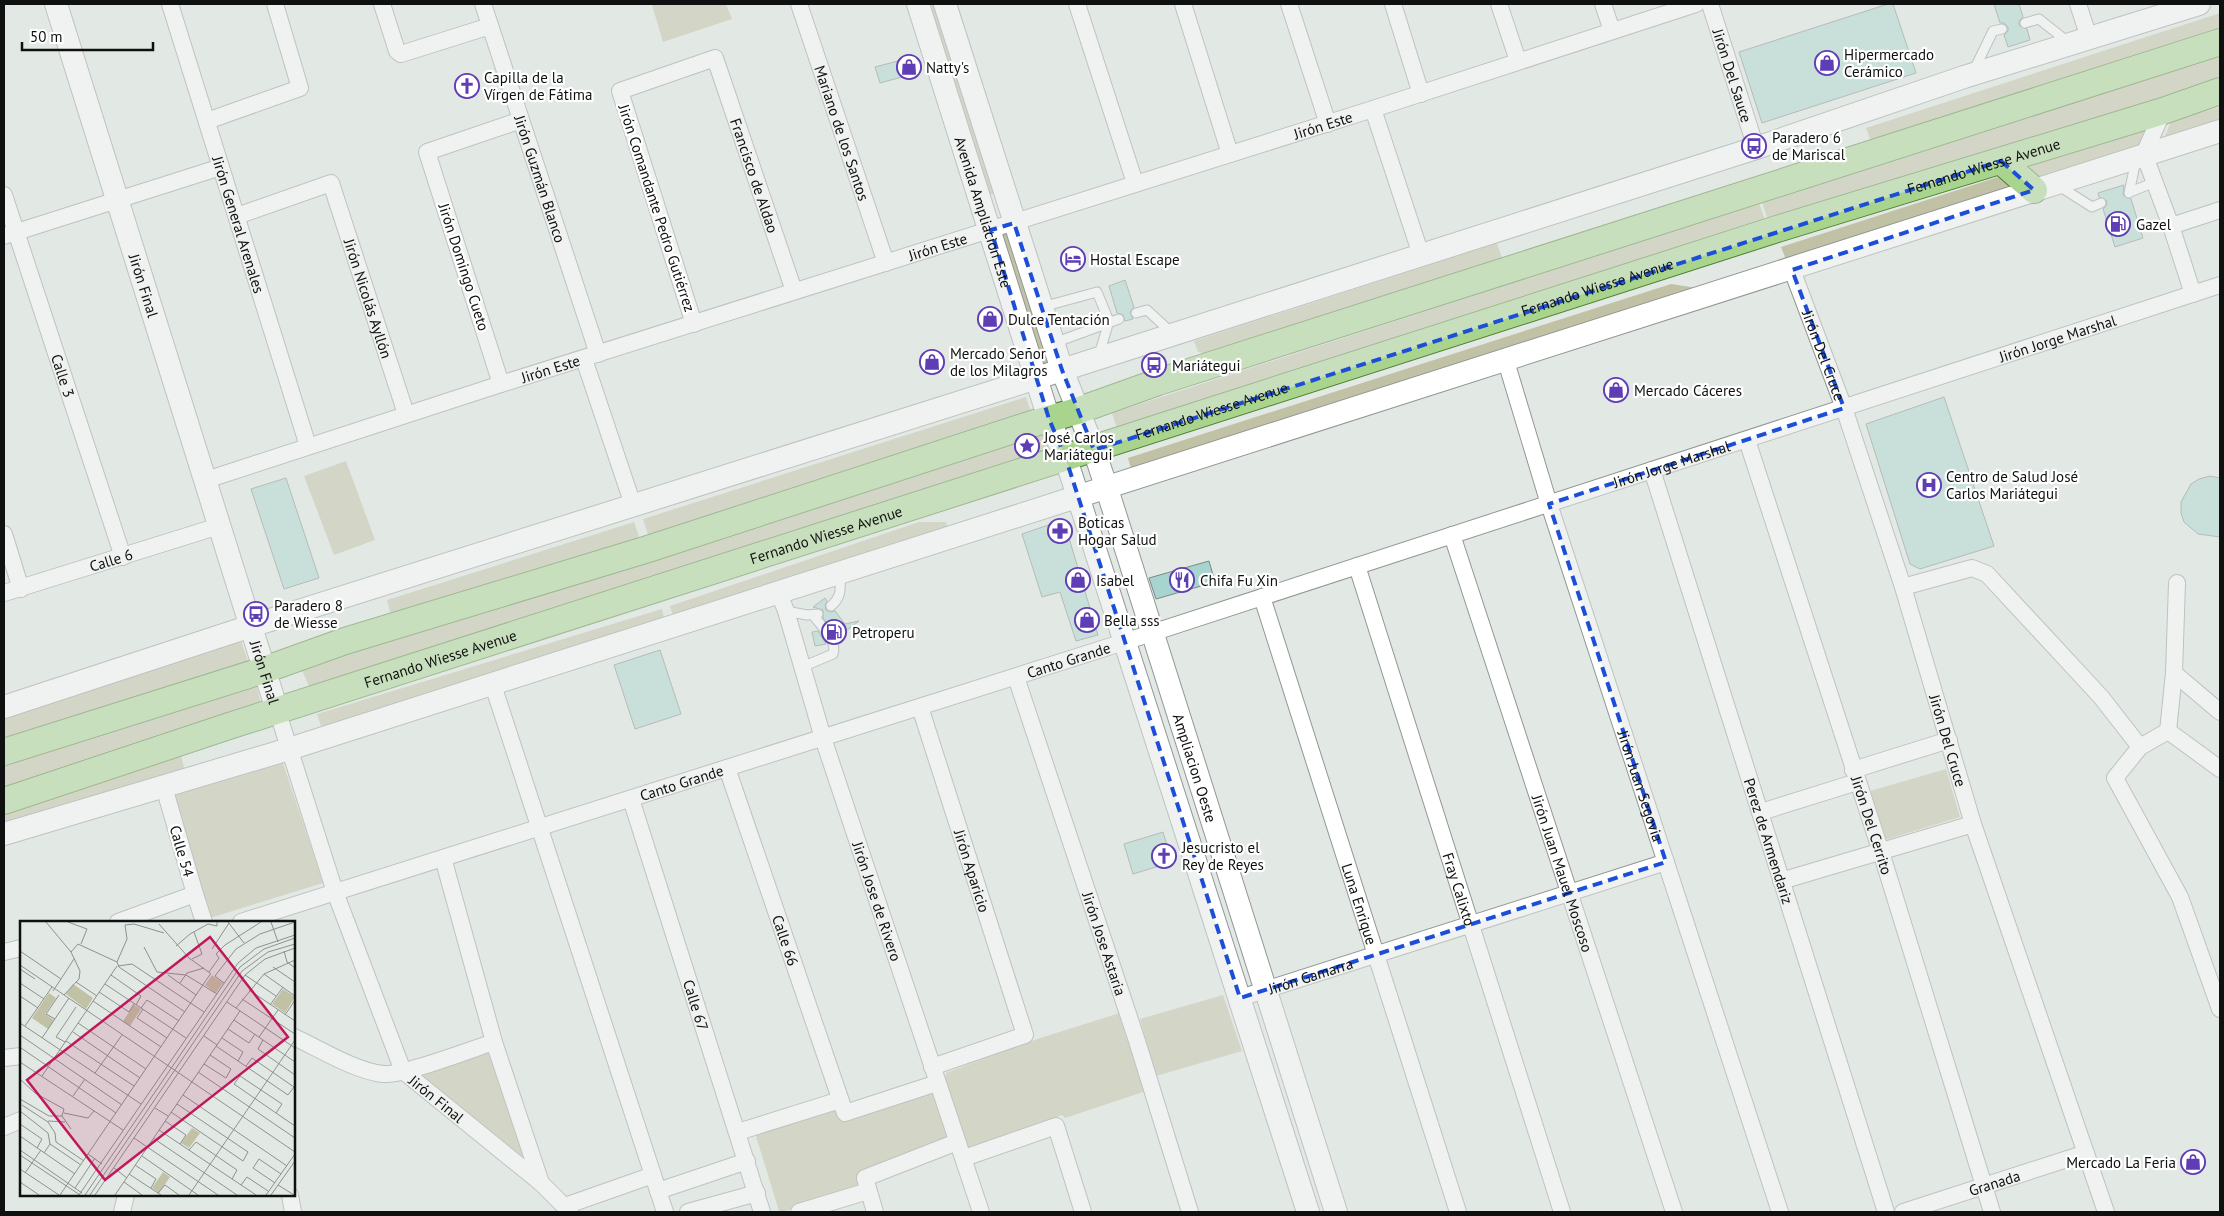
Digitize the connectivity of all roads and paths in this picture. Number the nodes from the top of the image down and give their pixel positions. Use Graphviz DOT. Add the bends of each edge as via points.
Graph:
graph roads {
  1 [pos="56,4"];
  2 [pos="170,4"];
  3 [pos="275,4"];
  4 [pos="382,4"];
  5 [pos="483,4"];
  6 [pos="799,4"];
  7 [pos="918,4"];
  8 [pos="945,4"];
  9 [pos="1077,4"];
  10 [pos="1183,4"];
  11 [pos="1289,4"];
  12 [pos="1392,4"];
  13 [pos="1499,4"];
  14 [pos="1603,4"];
  15 [pos="1696,4"];
  16 [pos="1710,4"];
  17 [pos="2078,4"];
  18 [pos="2199,4"];
  19 [pos="2025,23"];
  20 [pos="490,26"];
  21 [pos="2002,29"];
  22 [pos="1612,31"];
  23 [pos="2080,41"];
  24 [pos="2220,42"];
  25 [pos="1518,61"];
  26 [pos="1972,74"];
  27 [pos="620,91"];
  28 [pos="2220,91"];
  29 [pos="1421,94"];
  30 [pos="1373,110"];
  31 [pos="2163,110"];
  32 [pos="521,120"];
  33 [pos="207,121"];
  34 [pos="1328,124"];
  35 [pos="2220,131"];
  36 [pos="1756,148"];
  37 [pos="1230,154"];
  38 [pos="2140,155"];
  39 [pos="2001,160"];
  40 [pos="221,168"];
  41 [pos="2155,182"];
  42 [pos="1135,183"];
  43 [pos="2045,187"];
  44 [pos="4,195"];
  45 [pos="117,199"];
  46 [pos="2101,203"];
  47 [pos="2220,210"];
  48 [pos="237,216"];
  49 [pos="1014,223"];
  50 [pos="2171,226"];
  51 [pos="991,230"];
  52 [pos="10,234"];
  53 [pos="1421,255"];
  54 [pos="886,262"];
  55 [pos="1792,270"];
  56 [pos="2220,285"];
  57 [pos="794,291"];
  58 [pos="2193,294"];
  59 [pos="1042,307"];
  60 [pos="1136,313"];
  61 [pos="1119,318"];
  62 [pos="1109,321"];
  63 [pos="694,324"];
  64 [pos="1174,334"];
  65 [pos="1053,344"];
  66 [pos="591,356"];
  67 [pos="1505,358"];
  68 [pos="1098,359"];
  69 [pos="1062,370"];
  70 [pos="1036,377"];
  71 [pos="501,384"];
  72 [pos="1844,408"];
  73 [pos="1077,411"];
  74 [pos="406,414"];
  75 [pos="1049,419"];
  76 [pos="1747,440"];
  77 [pos="308,446"];
  78 [pos="1094,450"];
  79 [pos="1066,458"];
  80 [pos="1652,470"];
  81 [pos="206,480"];
  82 [pos="1107,489"];
  83 [pos="1078,497"];
  84 [pos="1549,504"];
  85 [pos="633,505"];
  86 [pos="219,526"];
  87 [pos="4,534"];
  88 [pos="1452,535"];
  89 [pos="123,557"];
  90 [pos="1357,566"];
  91 [pos="840,571"];
  92 [pos="2177,583"];
  93 [pos="1903,587"];
  94 [pos="21,589"];
  95 [pos="4,593"];
  96 [pos="1262,597"];
  97 [pos="782,601"];
  98 [pos="831,606"];
  99 [pos="250,626"];
  100 [pos="1151,633"];
  101 [pos="1124,642"];
  102 [pos="802,667"];
  103 [pos="264,670"];
  104 [pos="2174,673"];
  105 [pos="1016,677"];
  106 [pos="492,682"];
  107 [pos="4,707"];
  108 [pos="920,707"];
  109 [pos="277,710"];
  110 [pos="2220,712"];
  111 [pos="2168,731"];
  112 [pos="823,738"];
  113 [pos="1949,740"];
  114 [pos="2140,747"];
  115 [pos="289,749"];
  116 [pos="4,752"];
  117 [pos="727,768"];
  118 [pos="2220,769"];
  119 [pos="1855,776"];
  120 [pos="164,787"];
  121 [pos="630,799"];
  122 [pos="4,800"];
  123 [pos="1761,812"];
  124 [pos="1973,824"];
  125 [pos="538,828"];
  126 [pos="4,834"];
  127 [pos="1881,852"];
  128 [pos="442,858"];
  129 [pos="1666,862"];
  130 [pos="1780,881"];
  131 [pos="335,892"];
  132 [pos="1569,893"];
  133 [pos="195,894"];
  134 [pos="121,921"];
  135 [pos="204,921"];
  136 [pos="244,921"];
  137 [pos="1470,924"];
  138 [pos="20,948"];
  139 [pos="4,950"];
  140 [pos="1376,954"];
  141 [pos="1266,989"];
  142 [pos="1240,998"];
  143 [pos="2220,1009"];
  144 [pos="295,1038"];
  145 [pos="494,1042"];
  146 [pos="20,1056"];
  147 [pos="4,1058"];
  148 [pos="932,1067"];
  149 [pos="403,1071"];
  150 [pos="937,1084"];
  151 [pos="842,1107"];
  152 [pos="20,1120"];
  153 [pos="4,1127"];
  154 [pos="738,1132"];
  155 [pos="957,1142"];
  156 [pos="2086,1153"];
  157 [pos="964,1158"];
  158 [pos="747,1161"];
  159 [pos="541,1183"];
  160 [pos="655,1183"];
  161 [pos="866,1185"];
  162 [pos="1984,1187"];
  163 [pos="757,1193"];
  164 [pos="126,1196"];
  165 [pos="290,1196"];
  166 [pos="568,1209"];
  167 [pos="122,1212"];
  168 [pos="293,1212"];
  169 [pos="665,1212"];
  170 [pos="688,1212"];
  171 [pos="762,1212"];
  172 [pos="799,1212"];
  173 [pos="875,1212"];
  174 [pos="981,1212"];
  175 [pos="1083,1212"];
  176 [pos="1190,1212"];
  177 [pos="1308,1212"];
  178 [pos="1336,1212"];
  179 [pos="1458,1212"];
  180 [pos="1562,1212"];
  181 [pos="1674,1212"];
  182 [pos="1780,1212"];
  183 [pos="1886,1212"];
  184 [pos="1903,1212"];
  185 [pos="1992,1212"];
  186 [pos="2106,1212"];
  1 -- 45 [label="main road, Jirón Final"];
  2 -- 33 [label="street, Jirón General Arenales"];
  3 -- 33 [label="street" via="300,88"];
  4 -- 20 [label="street" via="398,53"];
  5 -- 20 [label="street, Jirón Guzmán Blanco"];
  6 -- 54 [label="street, Mariano de los Santos"];
  7 -- 51 [label="main road, Avenida Ampliacion Este"];
  8 -- 49 [label="main road, Avenida Ampliacion Este"];
  9 -- 42 [label="street"];
  10 -- 37 [label="street"];
  11 -- 34 [label="street"];
  12 -- 29 [label="street"];
  13 -- 25 [label="street"];
  14 -- 22 [label="street"];
  15 -- 22 [label="street, Jirón Este"];
  16 -- 36 [label="street, Jirón Del Sauce"];
  17 -- 23 [label="street"];
  18 -- 23 [label="main road"];
  19 -- 23 [label="lane" via="2039,19"];
  20 -- 32 [label="street, Jirón Guzmán Blanco"];
  21 -- 26 [label="lane" via="1993,31"];
  22 -- 25 [label="street, Jirón Este"];
  23 -- 26 [label="main road"];
  24 -- 73 [label="main road" via="1158,382"];
  25 -- 29 [label="street, Jirón Este"];
  26 -- 36 [label="main road"];
  27 -- 57 [label="street, Francisco de Aldao" via="715,58"];
  27 -- 63 [label="street, Jirón Comandante Pedro Gutiérrez"];
  28 -- 31 [label="main road, Fernando Wiesse Avenue"];
  29 -- 30 [label="street, Jirón Este"];
  30 -- 34 [label="street, Jirón Este"];
  30 -- 53 [label="street"];
  31 -- 38 [label="street"];
  31 -- 39 [label="main road, Fernando Wiesse Avenue"];
  32 -- 66 [label="street, Jirón Guzmán Blanco"];
  32 -- 71 [label="street, Jirón Domingo Cueto" via="428,151"];
  33 -- 40 [label="street, Jirón General Arenales"];
  34 -- 37 [label="street, Jirón Este"];
  35 -- 38 [label="main road"];
  36 -- 53 [label="main road"];
  37 -- 42 [label="street, Jirón Este"];
  38 -- 41 [label="street"];
  38 -- 41 [label="lane" via="2130,193"];
  38 -- 43 [label="main road"];
  39 -- 43 [label="main road"];
  39 -- 78 [label="main road, Fernando Wiesse Avenue" via="1776,229"];
  40 -- 45 [label="street"];
  40 -- 48 [label="street, Jirón General Arenales"];
  41 -- 50 [label="street"];
  42 -- 49 [label="street, Jirón Este"];
  43 -- 46 [label="lane" via="2092,207"];
  43 -- 55 [label="main road"];
  44 -- 52 [label="street, Calle 3"];
  45 -- 52 [label="street"];
  45 -- 81 [label="main road, Jirón Final"];
  47 -- 50 [label="street"];
  48 -- 74 [label="street, Jirón Nicolás Ayllón" via="331,183"];
  48 -- 77 [label="street, Jirón General Arenales"];
  49 -- 51 [label="street, Jirón Este"];
  49 -- 59 [label="main road, Avenida Ampliacion Este"];
  50 -- 58 [label="street"];
  51 -- 54 [label="street, Jirón Este"];
  51 -- 70 [label="main road, Avenida Ampliacion Este"];
  52 -- 89 [label="street, Calle 3"];
  53 -- 64 [label="main road"];
  54 -- 57 [label="street, Jirón Este"];
  55 -- 67 [label="main road"];
  55 -- 72 [label="street, Jirón Del Cruce"];
  56 -- 58 [label="street, Jirón Jorge Marshal"];
  57 -- 63 [label="street, Jirón Este"];
  58 -- 72 [label="street, Jirón Jorge Marshal"];
  59 -- 62 [label="lane" via="1097,292"];
  59 -- 65 [label="main road, Avenida Ampliacion Este"];
  60 -- 64 [label="lane" via="1147,310"];
  61 -- 62 [label="lane"];
  62 -- 65 [label="lane"];
  62 -- 68 [label="lane"];
  63 -- 66 [label="street, Jirón Este"];
  64 -- 68 [label="main road"];
  65 -- 69 [label="main road, Avenida Ampliacion Este"];
  66 -- 71 [label="street, Jirón Este"];
  66 -- 85 [label="street, Jirón Guzmán Blanco"];
  67 -- 82 [label="main road"];
  67 -- 84 [label="street, Jirón Juan Segovia"];
  68 -- 69 [label="main road"];
  69 -- 70 [label="main road"];
  69 -- 73 [label="main road, Avenida Ampliacion Este"];
  70 -- 75 [label="main road, Avenida Ampliacion Este"];
  70 -- 85 [label="main road"];
  71 -- 74 [label="street, Jirón Este"];
  72 -- 76 [label="street, Jirón Jorge Marshal"];
  72 -- 93 [label="street, Jirón Del Cruce"];
  73 -- 75 [label="main road"];
  73 -- 78 [label="main road, Ampliacion Oeste"];
  74 -- 77 [label="street, Jirón Este"];
  75 -- 79 [label="main road, Ampliacion Oeste"];
  75 -- 103 [label="main road" via="648,549 346,641"];
  76 -- 80 [label="street, Jirón Jorge Marshal"];
  76 -- 119 [label="street, Jirón Del Cerrito"];
  77 -- 81 [label="street, Jirón Este"];
  78 -- 79 [label="main road, Fernando Wiesse Avenue"];
  78 -- 82 [label="main road, Ampliacion Oeste"];
  79 -- 83 [label="main road, Ampliacion Oeste"];
  79 -- 109 [label="main road, Fernando Wiesse Avenue"];
  80 -- 84 [label="street, Jirón Jorge Marshal"];
  80 -- 123 [label="street, Perez de Armendariz"];
  81 -- 86 [label="main road, Jirón Final"];
  82 -- 83 [label="main road"];
  82 -- 100 [label="main road, Ampliacion Oeste"];
  83 -- 91 [label="main road"];
  83 -- 101 [label="main road, Ampliacion Oeste"];
  84 -- 88 [label="street, Jirón Jorge Marshal"];
  84 -- 129 [label="street, Jirón Juan Segovia"];
  85 -- 99 [label="main road"];
  86 -- 89 [label="street, Calle 6"];
  86 -- 99 [label="main road, Jirón Final"];
  87 -- 94 [label="street"];
  88 -- 90 [label="street, Jirón Jorge Marshal"];
  88 -- 132 [label="street, Jirón Juan Mauel Moscoso"];
  89 -- 94 [label="street, Calle 6"];
  90 -- 96 [label="street, Jirón Jorge Marshal"];
  90 -- 137 [label="street, Fray Calixto"];
  91 -- 97 [label="main road"];
  91 -- 98 [label="lane" via="840,594"];
  92 -- 104 [label="street"];
  93 -- 113 [label="street, Jirón Del Cruce"];
  93 -- 114 [label="street" via="1972,568 1987,574 2101,697"];
  94 -- 95 [label="street, Calle 6"];
  96 -- 100 [label="street, Jirón Jorge Marshal"];
  96 -- 140 [label="street, Luna Enrique"];
  97 -- 102 [label="street, Jirón Jose de Rivero"];
  97 -- 102 [label="lane" via="816,615 835,651"];
  97 -- 106 [label="main road"];
  99 -- 103 [label="main road, Jirón Final"];
  99 -- 107 [label="main road"];
  100 -- 101 [label="street, Jirón Jorge Marshal"];
  100 -- 141 [label="main road, Ampliacion Oeste"];
  101 -- 105 [label="street, Canto Grande"];
  101 -- 142 [label="main road, Ampliacion Oeste"];
  102 -- 112 [label="street, Jirón Jose de Rivero"];
  103 -- 109 [label="main road, Jirón Final"];
  103 -- 116 [label="main road"];
  104 -- 110 [label="street"];
  104 -- 111 [label="street"];
  105 -- 108 [label="street, Canto Grande"];
  105 -- 176 [label="street, Jirón Jose Astaria"];
  106 -- 115 [label="main road"];
  106 -- 125 [label="street"];
  108 -- 112 [label="street, Canto Grande"];
  108 -- 148 [label="street, Jirón Aparicio" via="1025,1035"];
  109 -- 115 [label="street, Jirón Final"];
  109 -- 122 [label="main road, Fernando Wiesse Avenue"];
  111 -- 114 [label="street"];
  111 -- 118 [label="street"];
  112 -- 117 [label="street, Canto Grande"];
  112 -- 148 [label="street, Jirón Jose de Rivero"];
  113 -- 119 [label="street"];
  113 -- 124 [label="street, Jirón Del Cruce"];
  114 -- 143 [label="street" via="2115,778 2116,782 2180,897"];
  115 -- 120 [label="main road"];
  115 -- 131 [label="street, Jirón Final"];
  117 -- 121 [label="street, Canto Grande"];
  117 -- 151 [label="street, Calle 66"];
  119 -- 123 [label="street"];
  119 -- 127 [label="street, Jirón Del Cerrito"];
  120 -- 126 [label="main road"];
  120 -- 133 [label="street, Calle 54"];
  121 -- 125 [label="street, Canto Grande"];
  121 -- 154 [label="street, Calle 67"];
  123 -- 130 [label="street, Perez de Armendariz"];
  124 -- 127 [label="street"];
  124 -- 156 [label="street, Jirón Del Cruce"];
  125 -- 128 [label="street, Canto Grande"];
  125 -- 160 [label="street"];
  127 -- 130 [label="street"];
  127 -- 162 [label="street, Jirón Del Cerrito"];
  128 -- 131 [label="street, Canto Grande"];
  128 -- 145 [label="street"];
  129 -- 132 [label="street, Jirón Gamarra"];
  129 -- 182 [label="street, Jirón Juan Segovia"];
  130 -- 183 [label="street, Perez de Armendariz"];
  131 -- 136 [label="street, Canto Grande"];
  131 -- 149 [label="street, Jirón Final"];
  132 -- 137 [label="street, Jirón Gamarra"];
  132 -- 181 [label="street, Jirón Juan Mauel Moscoso"];
  133 -- 134 [label="street, Calle 54"];
  133 -- 135 [label="street"];
  137 -- 140 [label="street, Jirón Gamarra"];
  137 -- 180 [label="street, Fray Calixto"];
  138 -- 139 [label="street"];
  140 -- 141 [label="street, Jirón Gamarra"];
  140 -- 179 [label="street, Luna Enrique"];
  141 -- 142 [label="street, Jirón Gamarra"];
  141 -- 178 [label="main road, Ampliacion Oeste"];
  142 -- 177 [label="main road, Ampliacion Oeste"];
  144 -- 149 [label="street" via="352,1064 384,1074"];
  145 -- 149 [label="street"];
  145 -- 159 [label="street"];
  146 -- 147 [label="street"];
  148 -- 150 [label="street, Jirón Jose de Rivero"];
  149 -- 159 [label="street, Jirón Final"];
  150 -- 151 [label="street"];
  150 -- 155 [label="street, Jirón Jose de Rivero"];
  151 -- 154 [label="street"];
  152 -- 153 [label="street"];
  154 -- 158 [label="street, Calle 67"];
  155 -- 157 [label="street, Jirón Jose de Rivero"];
  155 -- 161 [label="street"];
  156 -- 162 [label="street, Granada"];
  156 -- 186 [label="street, Jirón Del Cruce"];
  157 -- 174 [label="street, Jirón Jose de Rivero"];
  157 -- 175 [label="street" via="1056,1126"];
  158 -- 160 [label="street"];
  158 -- 163 [label="street, Calle 67"];
  159 -- 166 [label="street, Jirón Final"];
  160 -- 166 [label="street"];
  160 -- 169 [label="street"];
  161 -- 172 [label="street"];
  161 -- 173 [label="street"];
  162 -- 184 [label="street, Granada"];
  162 -- 185 [label="street, Jirón Del Cerrito"];
  163 -- 170 [label="street"];
  163 -- 171 [label="street, Calle 67"];
  164 -- 167 [label="street"];
  165 -- 168 [label="street"];
}
